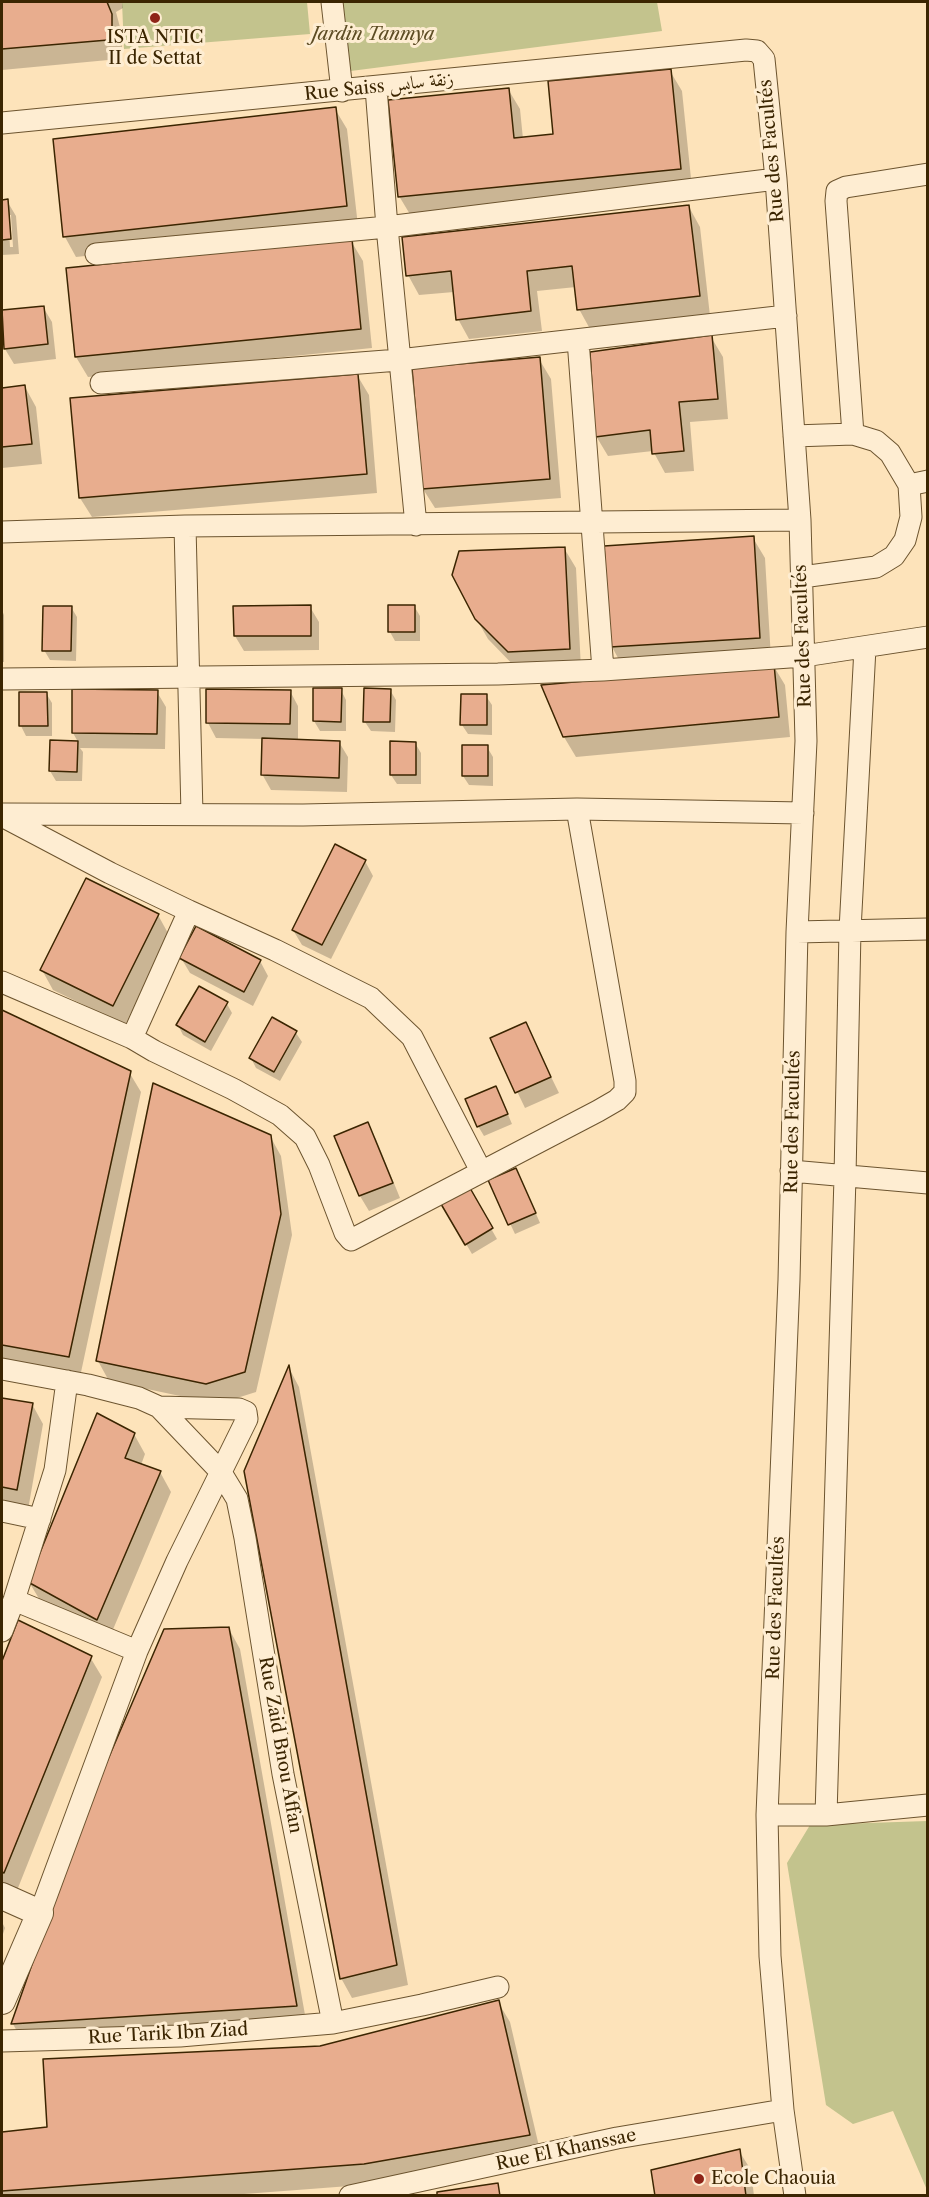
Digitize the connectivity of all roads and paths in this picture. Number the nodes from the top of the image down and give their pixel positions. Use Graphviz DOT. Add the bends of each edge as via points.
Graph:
graph roads {
  1 [pos="332,2"];
  2 [pos="757,51"];
  3 [pos="376,88"];
  4 [pos="342,91"];
  5 [pos="2,123"];
  6 [pos="927,174"];
  7 [pos="776,179"];
  8 [pos="387,227"];
  9 [pos="96,254"];
  10 [pos="786,316"];
  11 [pos="578,340"];
  12 [pos="399,360"];
  13 [pos="101,382"];
  14 [pos="853,434"];
  15 [pos="794,436"];
  16 [pos="918,483"];
  17 [pos="800,520"];
  18 [pos="593,523"];
  19 [pos="416,525"];
  20 [pos="185,526"];
  21 [pos="2,532"];
  22 [pos="802,578"];
  23 [pos="927,636"];
  24 [pos="865,648"];
  25 [pos="804,656"];
  26 [pos="603,670"];
  27 [pos="189,677"];
  28 [pos="2,679"];
  29 [pos="577,809"];
  30 [pos="192,813"];
  31 [pos="803,813"];
  32 [pos="2,815"];
  33 [pos="189,911"];
  34 [pos="927,929"];
  35 [pos="850,930"];
  36 [pos="797,932"];
  37 [pos="2,982"];
  38 [pos="132,1038"];
  39 [pos="791,1171"];
  40 [pos="481,1172"];
  41 [pos="845,1177"];
  42 [pos="927,1183"];
  43 [pos="2,1369"];
  44 [pos="67,1381"];
  45 [pos="159,1407"];
  46 [pos="220,1471"];
  47 [pos="2,1511"];
  48 [pos="40,1519"];
  49 [pos="14,1600"];
  50 [pos="2,1631"];
  51 [pos="137,1651"];
  52 [pos="927,1805"];
  53 [pos="767,1815"];
  54 [pos="826,1815"];
  55 [pos="2,1896"];
  56 [pos="40,1913"];
  57 [pos="498,1987"];
  58 [pos="2,2001"];
  59 [pos="333,2023"];
  60 [pos="2,2041"];
  61 [pos="783,2110"];
  62 [pos="350,2196"];
  63 [pos="795,2196"];
  1 -- 4 [label="street"];
  2 -- 3 [label="street, Rue Saiss زنقة سايس"];
  2 -- 7 [label="street, Rue des Facultés" via="764,59"];
  3 -- 4 [label="street, Rue Saiss زنقة سايس"];
  3 -- 8 [label="street"];
  4 -- 5 [label="street, Rue Saiss زنقة سايس"];
  6 -- 14 [label="street" via="837,191"];
  7 -- 8 [label="street"];
  7 -- 10 [label="street, Rue des Facultés"];
  8 -- 9 [label="street"];
  8 -- 12 [label="street"];
  10 -- 11 [label="street"];
  10 -- 15 [label="street, Rue des Facultés"];
  11 -- 12 [label="street"];
  11 -- 18 [label="street"];
  12 -- 13 [label="street"];
  12 -- 19 [label="street"];
  14 -- 15 [label="street"];
  14 -- 16 [label="street" via="876,441"];
  15 -- 17 [label="street, Rue des Facultés"];
  16 -- 22 [label="street" via="905,540 894,556 876,567"];
  17 -- 18 [label="street"];
  17 -- 22 [label="street, Rue des Facultés"];
  18 -- 19 [label="street"];
  18 -- 26 [label="street"];
  19 -- 20 [label="street"];
  20 -- 21 [label="street"];
  20 -- 27 [label="street"];
  22 -- 25 [label="street, Rue des Facultés"];
  23 -- 24 [label="street"];
  24 -- 25 [label="street"];
  24 -- 35 [label="street"];
  25 -- 26 [label="street"];
  25 -- 31 [label="street, Rue des Facultés"];
  26 -- 27 [label="street"];
  27 -- 28 [label="street"];
  27 -- 30 [label="street"];
  29 -- 30 [label="street" via="303,815"];
  29 -- 31 [label="street"];
  29 -- 40 [label="street" via="625,1092 598,1112"];
  30 -- 32 [label="street"];
  31 -- 36 [label="street, Rue des Facultés"];
  32 -- 33 [label="street"];
  33 -- 38 [label="street"];
  33 -- 40 [label="street" via="371,998 412,1037"];
  34 -- 35 [label="street"];
  35 -- 36 [label="street"];
  35 -- 41 [label="street"];
  36 -- 39 [label="street, Rue des Facultés"];
  37 -- 38 [label="street"];
  38 -- 40 [label="street" via="280,1115 305,1137 351,1240"];
  39 -- 41 [label="street"];
  39 -- 53 [label="street, Rue des Facultés"];
  41 -- 42 [label="street"];
  41 -- 54 [label="street"];
  43 -- 44 [label="street"];
  44 -- 45 [label="street" via="139,1398"];
  44 -- 48 [label="street" via="55,1470"];
  45 -- 46 [label="street, Rue Zaid Bnou Affan"];
  45 -- 46 [label="street" via="246,1412 241,1434"];
  46 -- 51 [label="street"];
  46 -- 59 [label="street, Rue Zaid Bnou Affan" via="237,1499 245,1538 283,1774"];
  47 -- 48 [label="street"];
  48 -- 49 [label="street"];
  49 -- 50 [label="street"];
  49 -- 51 [label="street"];
  51 -- 56 [label="street"];
  52 -- 54 [label="street"];
  53 -- 54 [label="street"];
  53 -- 61 [label="street, Rue des Facultés" via="770,1956"];
  55 -- 56 [label="street"];
  56 -- 58 [label="street"];
  57 -- 59 [label="street, Rue Tarik Ibn Ziad"];
  59 -- 60 [label="street, Rue Tarik Ibn Ziad" via="180,2036"];
  61 -- 62 [label="street, Rue El Khanssae" via="617,2138"];
  61 -- 63 [label="street, Rue des Facultés"];
}
